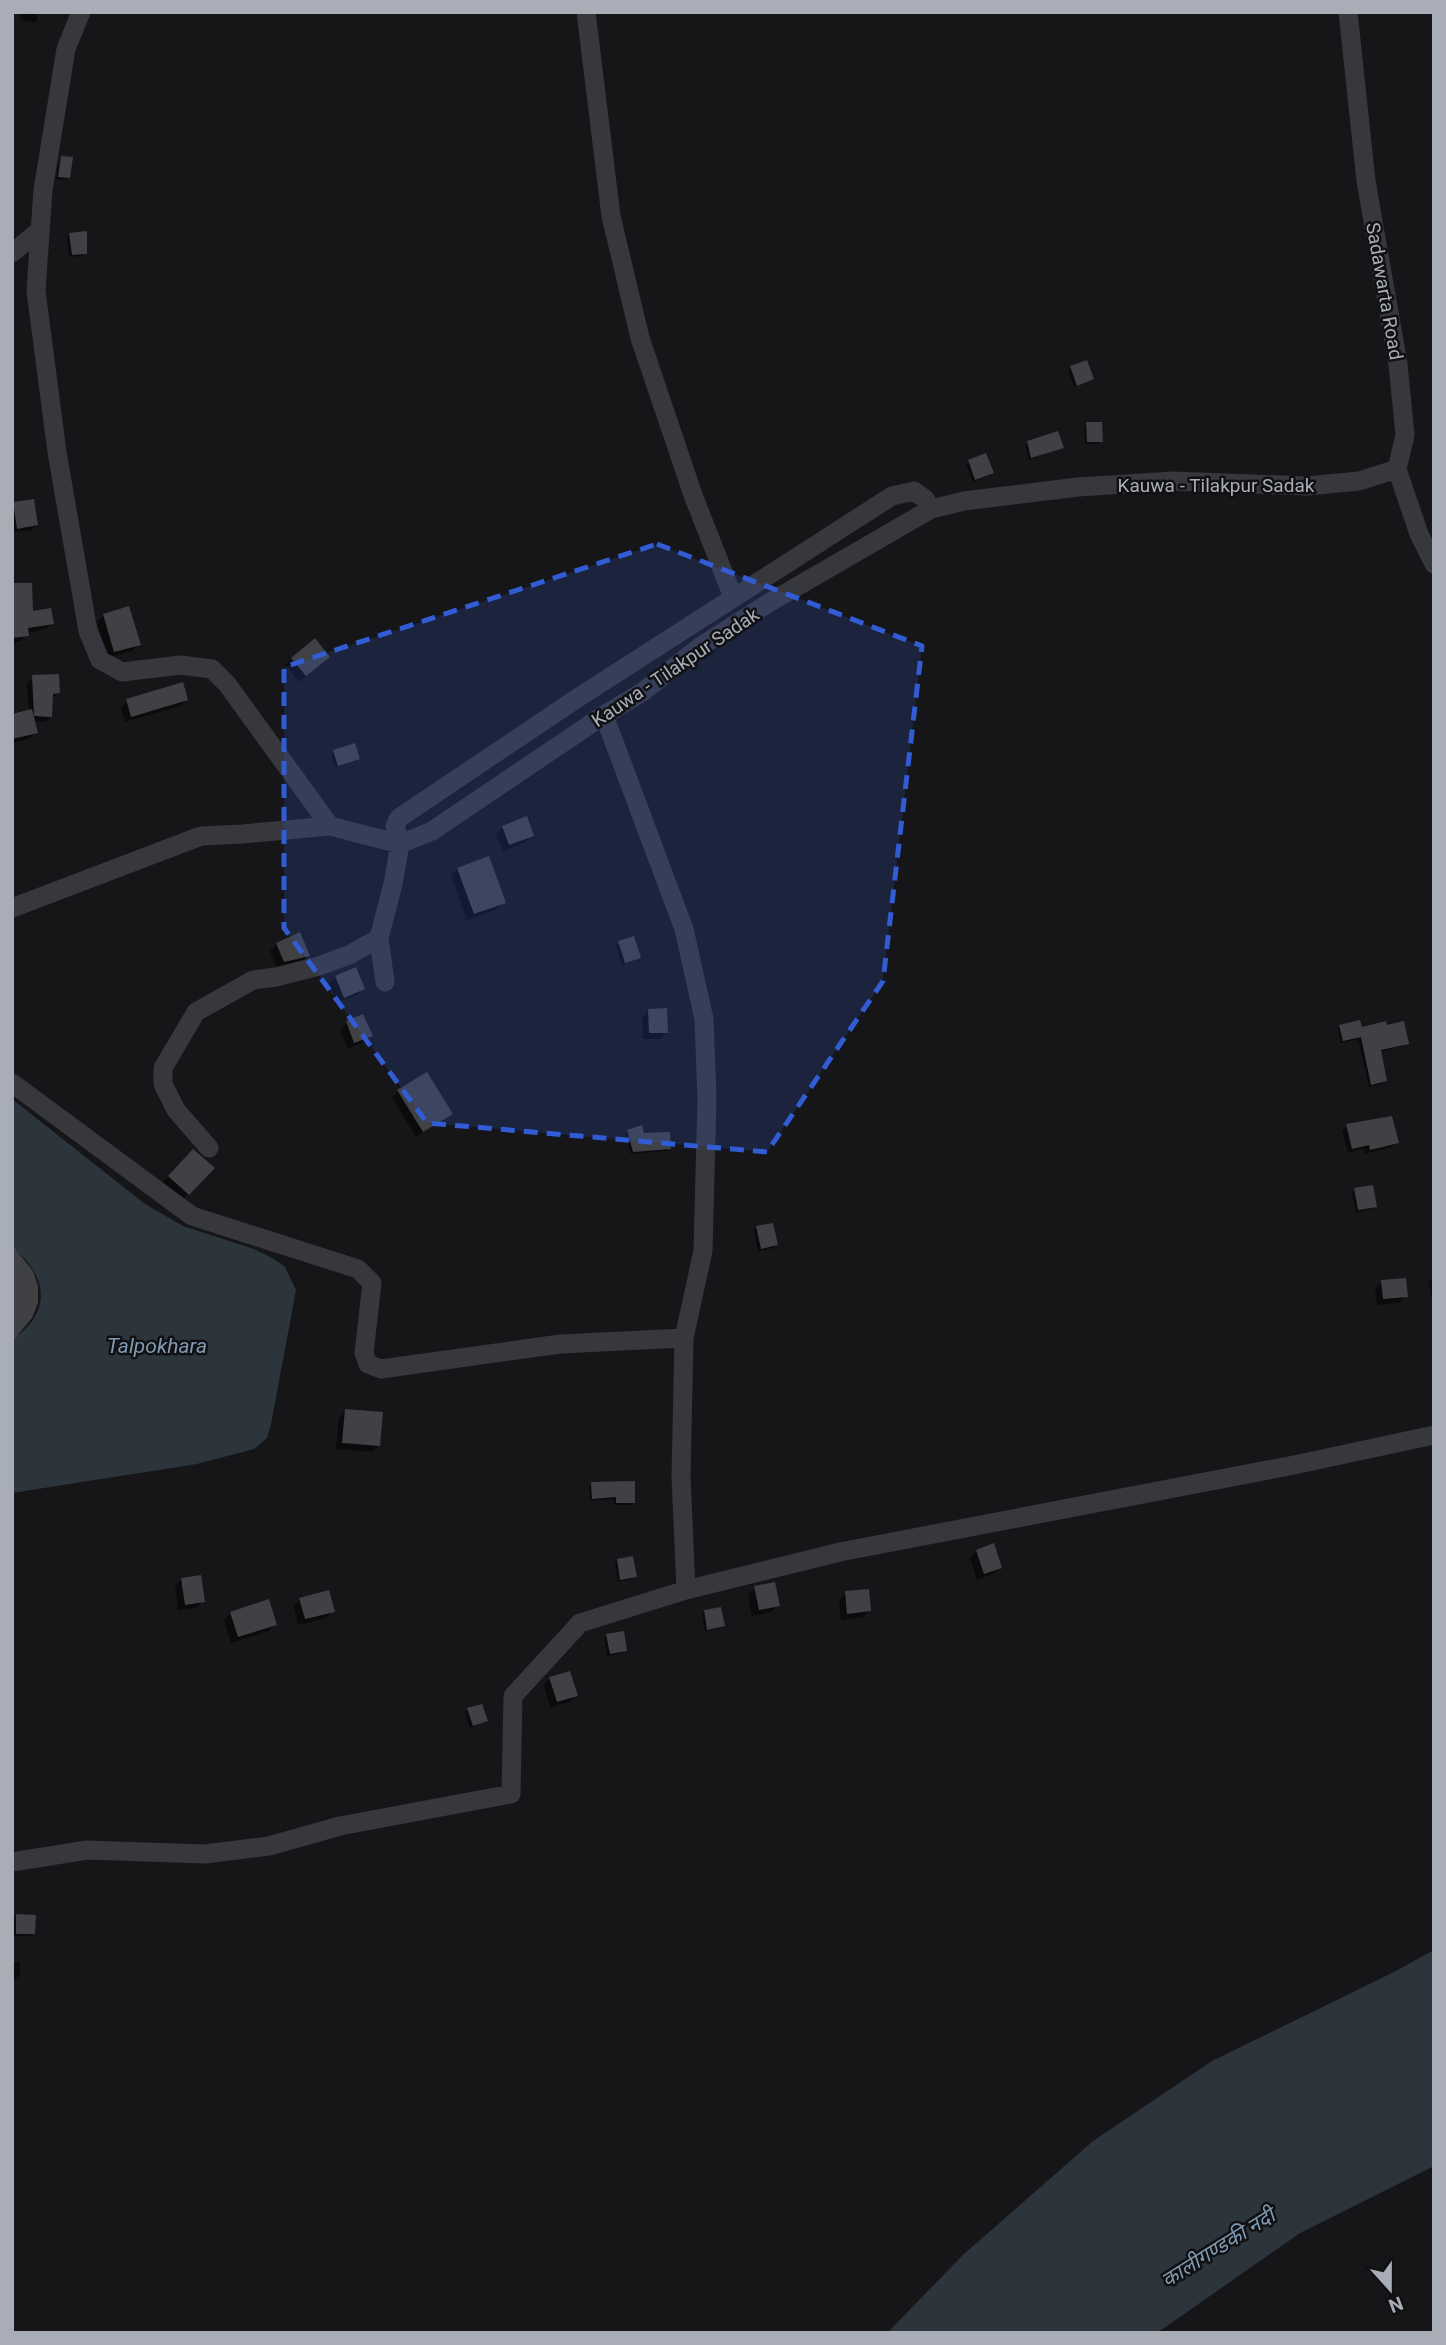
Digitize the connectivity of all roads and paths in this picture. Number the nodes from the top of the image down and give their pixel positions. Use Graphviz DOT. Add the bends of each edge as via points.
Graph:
graph roads {
  1 [pos="81,12"];
  2 [pos="586,12"];
  3 [pos="1348,12"];
  4 [pos="40,230"];
  5 [pos="12,253"];
  6 [pos="1397,469"];
  7 [pos="931,509"];
  8 [pos="1434,564"];
  9 [pos="733,597"];
  10 [pos="604,715"];
  11 [pos="330,826"];
  12 [pos="400,844"];
  13 [pos="12,908"];
  14 [pos="379,939"];
  15 [pos="385,982"];
  16 [pos="12,1083"];
  17 [pos="209,1148"];
  18 [pos="684,1338"];
  19 [pos="1434,1435"];
  20 [pos="686,1590"];
  21 [pos="12,1862"];
  1 -- 4 [label="street" via="66,49"];
  2 -- 9 [label="street" via="611,216 640,338"];
  3 -- 6 [label="street, Sadawarta Road" via="1366,181 1398,364 1405,435"];
  4 -- 5 [label="street"];
  4 -- 11 [label="street" via="36,290 57,452 88,631 100,660 122,672 181,666 212,669"];
  6 -- 7 [label="street, Kauwa - Tilakpur Sadak" via="1359,481 1307,486 1173,481 1078,486"];
  6 -- 8 [label="street"];
  7 -- 9 [label="street" via="914,491 892,496"];
  7 -- 10 [label="street, Kauwa - Tilakpur Sadak" via="772,601"];
  9 -- 12 [label="street" via="399,818 395,826"];
  10 -- 12 [label="street, Kauwa - Tilakpur Sadak" via="432,831"];
  10 -- 18 [label="street" via="684,929 704,1019 703,1251"];
  11 -- 12 [label="street"];
  11 -- 13 [label="street" via="201,835"];
  12 -- 14 [label="street"];
  14 -- 15 [label="street"];
  14 -- 17 [label="street" via="319,966 253,980 196,1012 163,1068 163,1084 176,1110"];
  16 -- 18 [label="street" via="192,1216 358,1269 372,1283 364,1353 368,1364 381,1369 560,1344"];
  18 -- 20 [label="street" via="681,1476"];
  19 -- 20 [label="street" via="840,1552"];
  20 -- 21 [label="street" via="580,1623 513,1696 511,1794 340,1826 269,1846 205,1854 87,1850"];
}
